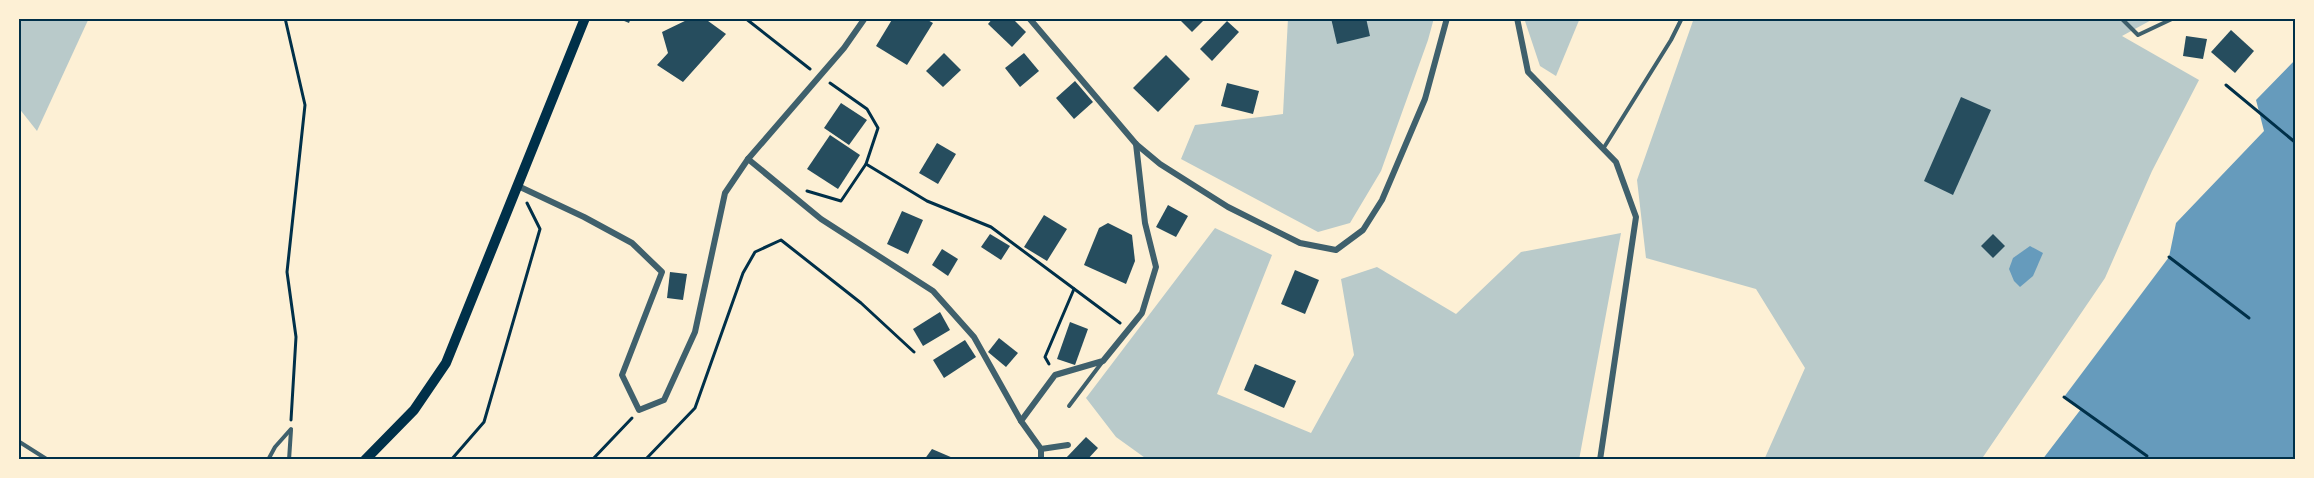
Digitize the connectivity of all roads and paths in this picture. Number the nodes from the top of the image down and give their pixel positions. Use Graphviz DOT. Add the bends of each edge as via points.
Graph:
graph roads {
  1 [pos="285,18"];
  2 [pos="585,18"];
  3 [pos="745,18"];
  4 [pos="865,18"];
  5 [pos="1029,18"];
  6 [pos="1447,18"];
  7 [pos="1517,18"];
  8 [pos="1682,18"];
  9 [pos="2121,18"];
  10 [pos="2174,18"];
  11 [pos="819,76"];
  12 [pos="2226,85"];
  13 [pos="2296,143"];
  14 [pos="1136,144"];
  15 [pos="1603,149"];
  16 [pos="748,159"];
  17 [pos="866,164"];
  18 [pos="518,186"];
  19 [pos="788,191"];
  20 [pos="2169,257"];
  21 [pos="1074,289"];
  22 [pos="2249,318"];
  23 [pos="1129,330"];
  24 [pos="914,352"];
  25 [pos="1104,361"];
  26 [pos="1055,375"];
  27 [pos="2064,397"];
  28 [pos="1069,406"];
  29 [pos="639,410"];
  30 [pos="1021,421"];
  31 [pos="291,429"];
  32 [pos="18,441"];
  33 [pos="1068,445"];
  34 [pos="1041,449"];
  35 [pos="2147,456"];
  36 [pos="592,459"];
  37 [pos="48,460"];
  38 [pos="268,460"];
  39 [pos="289,460"];
  40 [pos="365,460"];
  41 [pos="451,460"];
  42 [pos="645,460"];
  43 [pos="1041,460"];
  44 [pos="1600,460"];
  1 -- 31 [label="path" via="305,105 286,272 296,337"];
  2 -- 18 [label="main road"];
  3 -- 11 [label="path"];
  4 -- 11 [label="street"];
  5 -- 14 [label="street"];
  6 -- 14 [label="street" via="1425,99 1382,200 1363,230 1336,250 1300,243 1228,207"];
  7 -- 15 [label="street" via="1528,72"];
  8 -- 15 [label="lane"];
  9 -- 10 [label="lane" via="2138,35"];
  11 -- 16 [label="street"];
  11 -- 17 [label="path" via="867,109 878,128"];
  12 -- 13 [label="path"];
  14 -- 23 [label="street" via="1145,223 1156,267 1142,313"];
  15 -- 44 [label="street" via="1616,162 1636,217"];
  16 -- 19 [label="street"];
  16 -- 29 [label="street" via="725,193 696,332 664,400"];
  17 -- 19 [label="path" via="841,201 806,190"];
  17 -- 21 [label="path" via="927,201 991,227"];
  18 -- 29 [label="street" via="632,243 662,272 622,375"];
  18 -- 40 [label="main road" via="446,363 414,410"];
  18 -- 41 [label="path" via="540,229 484,422"];
  19 -- 30 [label="street" via="821,219 933,291 974,338"];
  20 -- 22 [label="path"];
  21 -- 23 [label="path"];
  21 -- 26 [label="path" via="1045,357"];
  23 -- 25 [label="street"];
  24 -- 42 [label="path" via="861,303 781,240 755,252 743,273 695,408"];
  25 -- 26 [label="street"];
  25 -- 28 [label="lane"];
  26 -- 30 [label="street"];
  27 -- 35 [label="path"];
  29 -- 36 [label="path"];
  30 -- 34 [label="street"];
  31 -- 38 [label="lane"];
  31 -- 39 [label="lane"];
  32 -- 37 [label="lane"];
  33 -- 34 [label="street"];
  34 -- 43 [label="street"];
}
